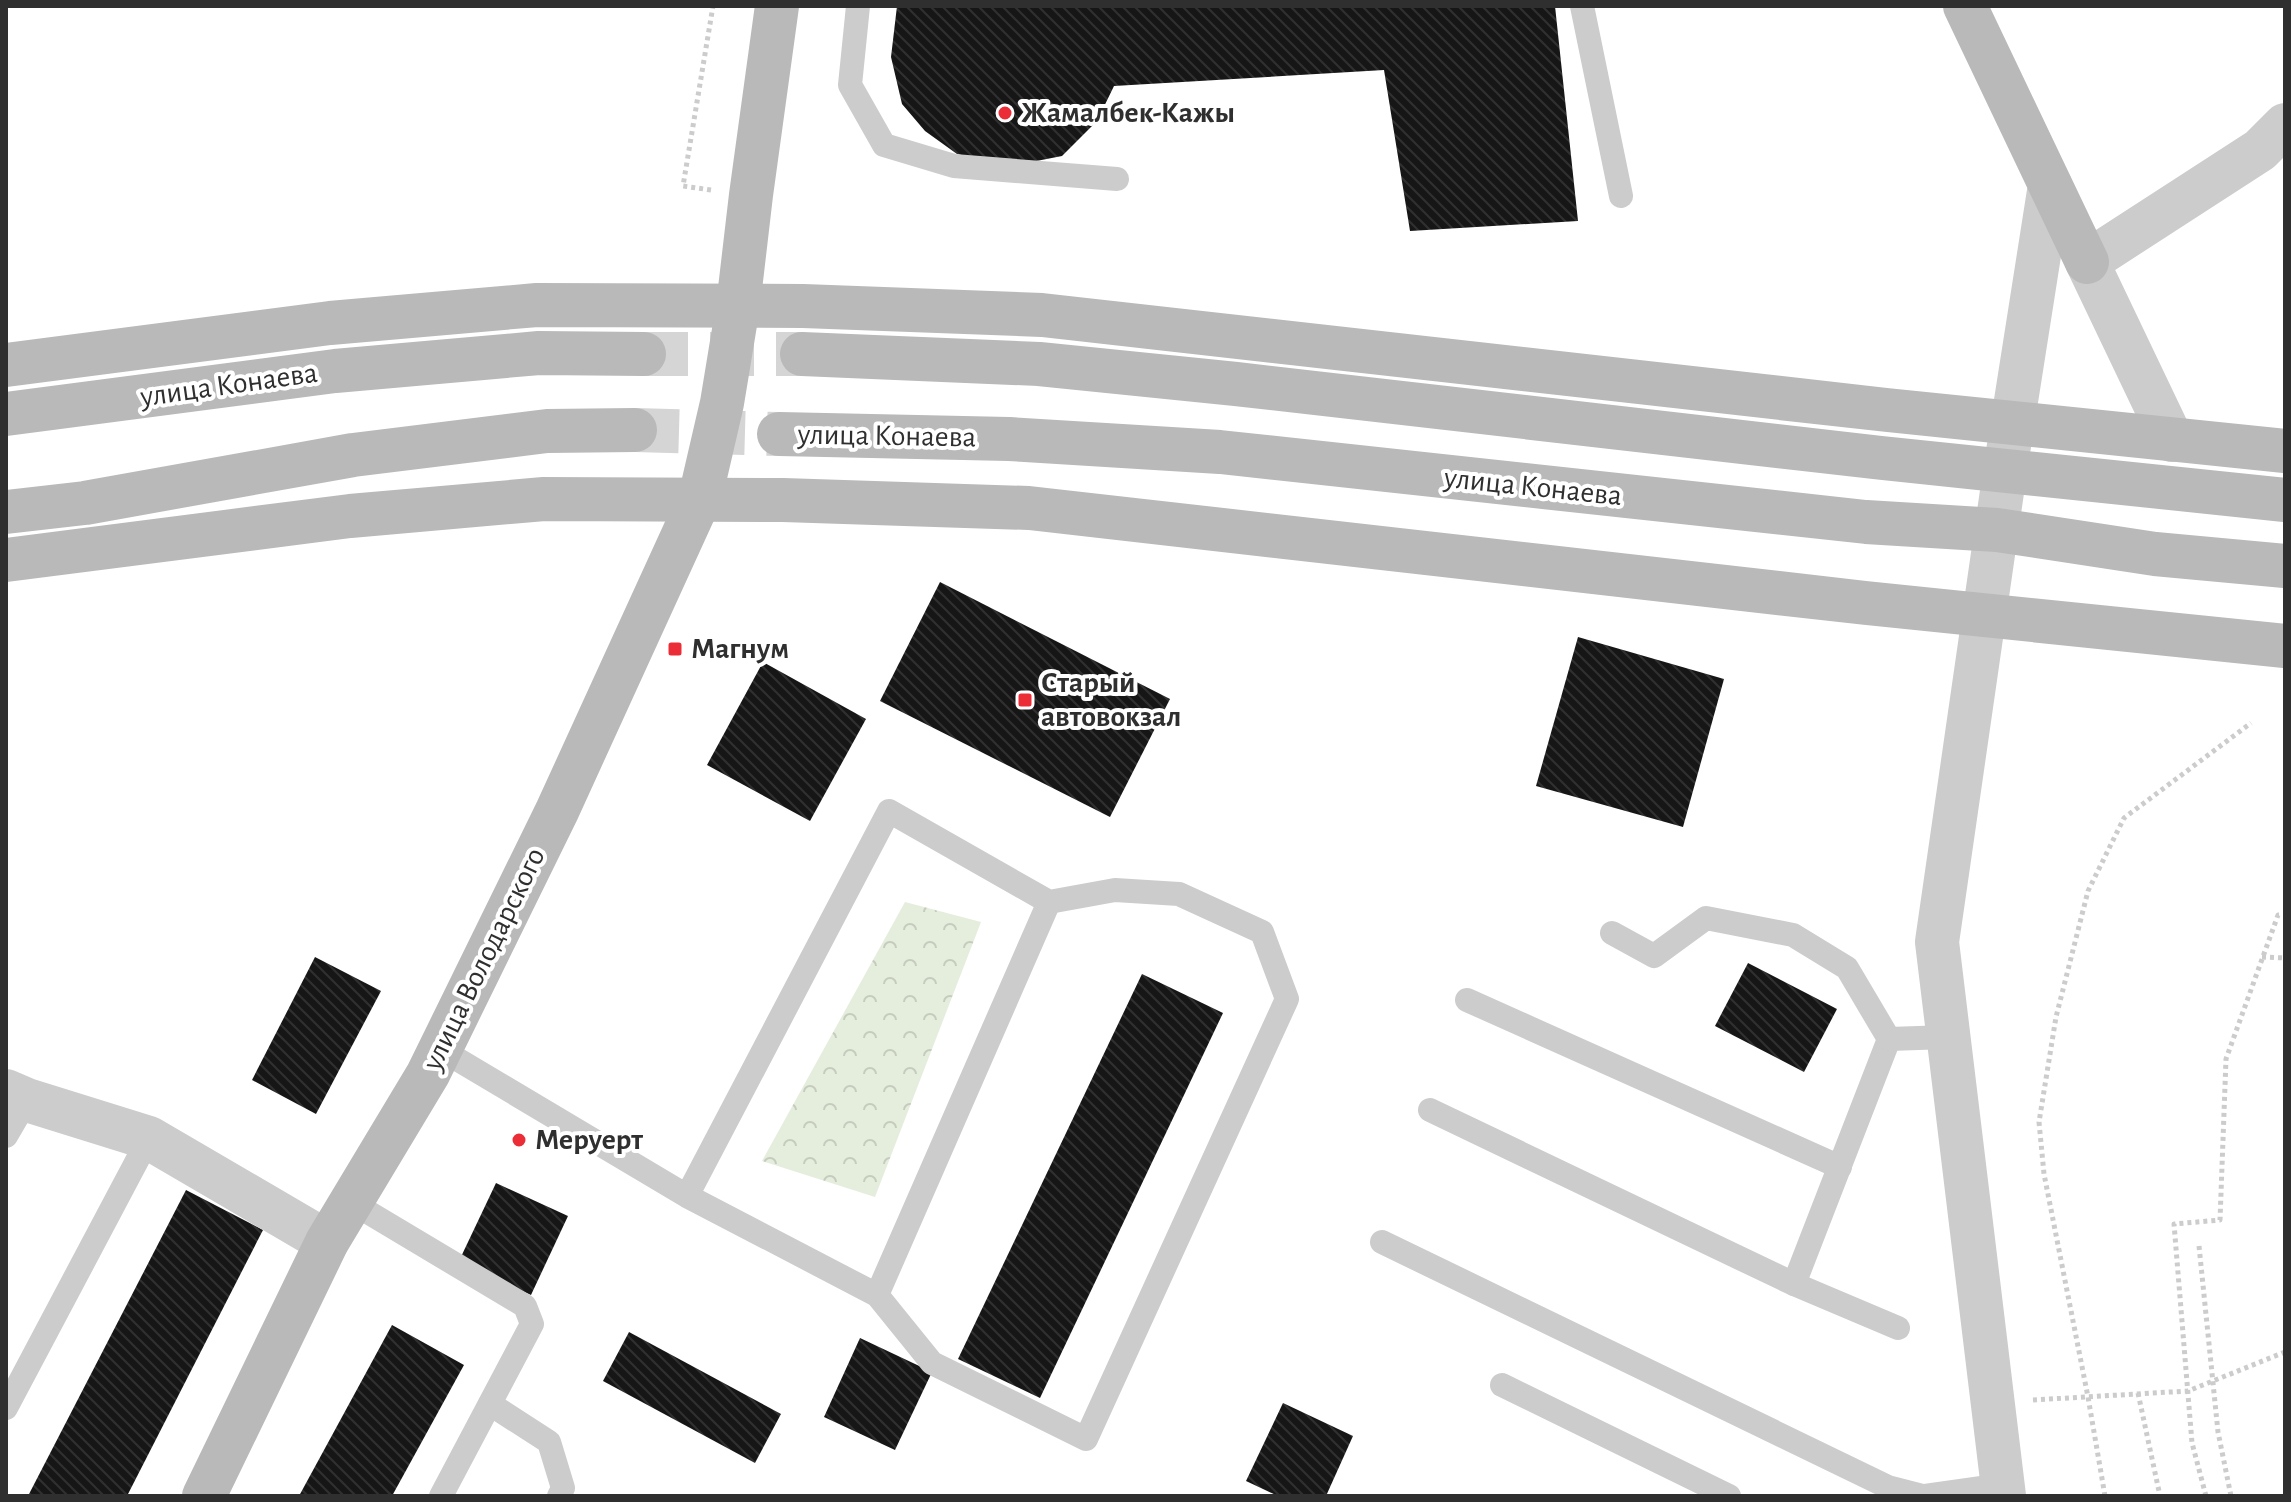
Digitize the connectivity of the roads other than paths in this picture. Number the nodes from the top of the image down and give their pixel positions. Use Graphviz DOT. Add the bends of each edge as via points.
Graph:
graph roads {
  1 [pos="777,6"];
  2 [pos="858,6"];
  3 [pos="1582,6"];
  4 [pos="1965,6"];
  5 [pos="2285,125"];
  6 [pos="1117,179"];
  7 [pos="2050,185"];
  8 [pos="1621,196"];
  9 [pos="2087,262"];
  10 [pos="738,306"];
  11 [pos="644,354"];
  12 [pos="802,354"];
  13 [pos="6,365"];
  14 [pos="6,414"];
  15 [pos="2013,423"];
  16 [pos="635,430"];
  17 [pos="779,434"];
  18 [pos="2172,440"];
  19 [pos="2285,451"];
  20 [pos="2005,471"];
  21 [pos="700,498"];
  22 [pos="2285,500"];
  23 [pos="6,512"];
  24 [pos="1997,530"];
  25 [pos="6,560"];
  26 [pos="2285,566"];
  27 [pos="1984,615"];
  28 [pos="2285,646"];
  29 [pos="1049,902"];
  30 [pos="1612,933"];
  31 [pos="1467,1000"];
  32 [pos="1948,1037"];
  33 [pos="1889,1039"];
  34 [pos="440,1049"];
  35 [pos="13,1109"];
  36 [pos="1430,1110"];
  37 [pos="149,1138"];
  38 [pos="1840,1167"];
  39 [pos="687,1196"];
  40 [pos="351,1202"];
  41 [pos="327,1242"];
  42 [pos="1382,1242"];
  43 [pos="1794,1284"];
  44 [pos="877,1295"];
  45 [pos="1898,1328"];
  46 [pos="1502,1385"];
  47 [pos="490,1404"];
  48 [pos="6,1408"];
  49 [pos="2004,1490"];
  50 [pos="204,1496"];
  51 [pos="441,1496"];
  52 [pos="559,1496"];
  53 [pos="1729,1496"];
  54 [pos="1924,1496"];
  1 -- 10 [label="main road, улица Володарского"];
  2 -- 6 [label="lane" via="850,85 884,145 954,166"];
  3 -- 8 [label="lane"];
  4 -- 7 [label="main road"];
  5 -- 9 [label="street" via="2260,150"];
  7 -- 9 [label="main road"];
  7 -- 15 [label="street"];
  9 -- 18 [label="street"];
  10 -- 13 [label="main road" via="537,305 330,323"];
  10 -- 15 [label="main road" via="1042,315"];
  10 -- 21 [label="main road, улица Володарского"];
  11 -- 14 [label="main road, улица Конаева" via="539,353 335,371"];
  12 -- 20 [label="main road" via="1039,364"];
  15 -- 18 [label="main road"];
  15 -- 20 [label="street"];
  16 -- 23 [label="main road" via="547,431 353,455"];
  17 -- 24 [label="main road, улица Конаева" via="1009,439 1220,452 1866,522"];
  18 -- 19 [label="main road"];
  20 -- 22 [label="main road"];
  20 -- 24 [label="street"];
  21 -- 25 [label="main road" via="544,499 350,516"];
  21 -- 27 [label="main road" via="1029,508"];
  21 -- 34 [label="main road, улица Володарского" via="557,811"];
  24 -- 26 [label="main road, улица Конаева" via="2155,554"];
  24 -- 27 [label="street"];
  27 -- 28 [label="main road"];
  27 -- 32 [label="street" via="1937,942"];
  29 -- 39 [label="lane" via="889,811"];
  29 -- 44 [label="lane"];
  29 -- 44 [label="lane" via="1115,890 1179,894 1262,932 1287,999 1086,1439 932,1363"];
  30 -- 33 [label="lane" via="1654,956 1706,918 1793,935 1847,968"];
  31 -- 38 [label="lane"];
  32 -- 33 [label="lane"];
  32 -- 49 [label="street"];
  33 -- 38 [label="lane"];
  34 -- 39 [label="lane"];
  34 -- 40 [label="main road, улица Володарского"];
  35 -- 37 [label="street"];
  36 -- 43 [label="lane"];
  37 -- 41 [label="street"];
  37 -- 48 [label="lane"];
  38 -- 43 [label="lane"];
  39 -- 44 [label="lane"];
  40 -- 41 [label="main road, улица Володарского"];
  40 -- 47 [label="lane" via="525,1306 532,1324"];
  41 -- 50 [label="main road, улица Володарского"];
  42 -- 54 [label="lane" via="1888,1487"];
  43 -- 45 [label="lane"];
  46 -- 53 [label="lane"];
  47 -- 51 [label="lane"];
  47 -- 52 [label="lane" via="549,1442 563,1488"];
  49 -- 54 [label="lane"];
}
